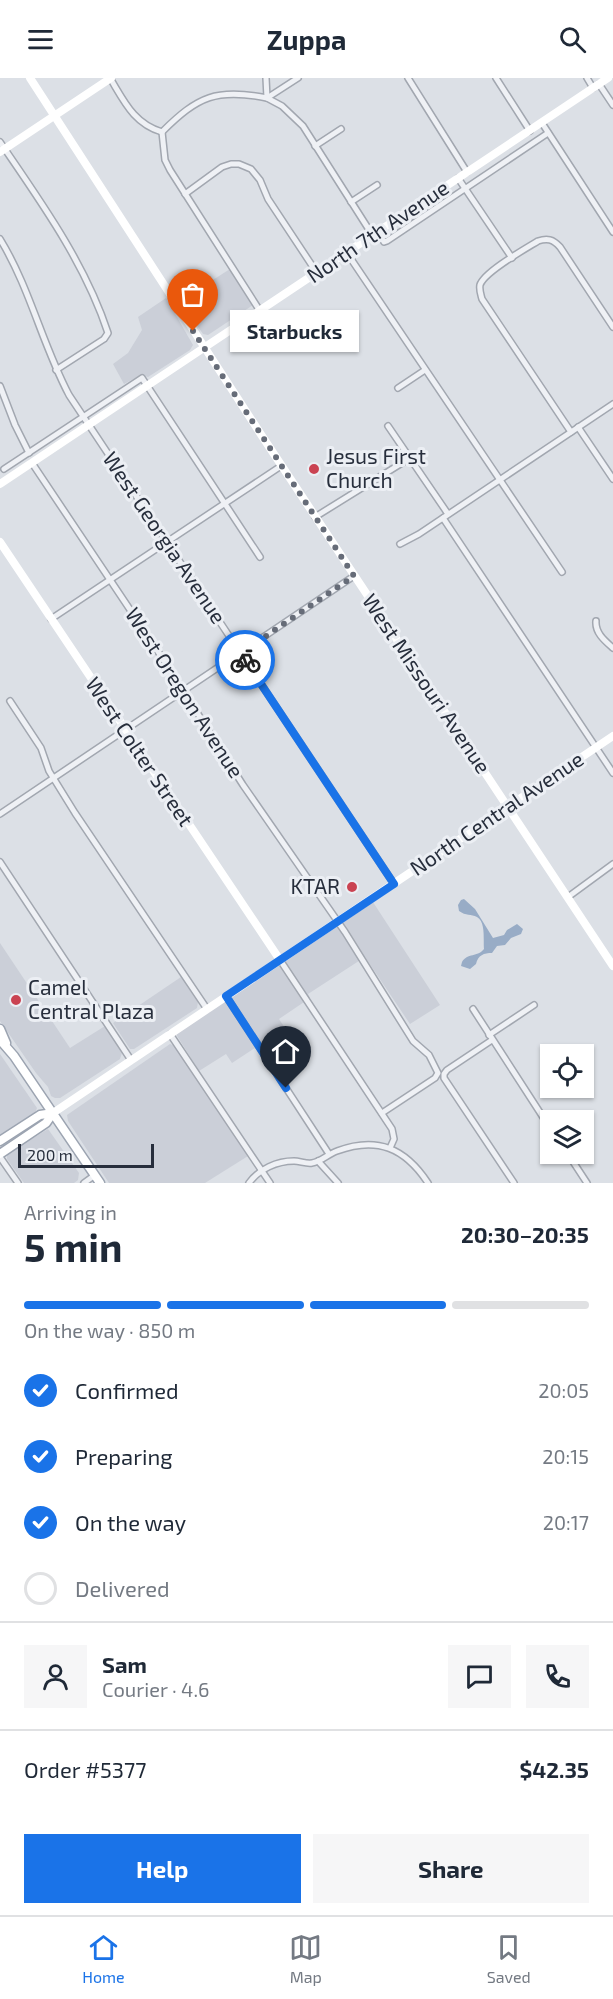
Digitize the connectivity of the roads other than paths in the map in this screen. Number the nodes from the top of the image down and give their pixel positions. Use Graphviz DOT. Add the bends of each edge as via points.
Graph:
graph roads {
  1 [pos="30,78"];
  2 [pos="110,78"];
  3 [pos="266,78"];
  4 [pos="298,78"];
  5 [pos="408,78"];
  6 [pos="496,78"];
  7 [pos="586,78"];
  8 [pos="608,78"];
  9 [pos="596,86"];
  10 [pos="267,98"];
  11 [pos="613,105"];
  12 [pos="54,116"];
  13 [pos="542,123"];
  14 [pos="341,129"];
  15 [pos="530,131"];
  16 [pos="162,132"];
  17 [pos="548,133"];
  18 [pos="315,146"];
  19 [pos="2,148"];
  20 [pos="467,172"];
  21 [pos="458,178"];
  22 [pos="377,185"];
  23 [pos="465,188"];
  24 [pos="185,194"];
  25 [pos="351,202"];
  26 [pos="613,232"];
  27 [pos="375,234"];
  28 [pos="0,239"];
  29 [pos="347,253"];
  30 [pos="512,258"];
  31 [pos="317,273"];
  32 [pos="260,311"];
  33 [pos="613,327"];
  34 [pos="205,348"];
  35 [pos="56,370"];
  36 [pos="425,370"];
  37 [pos="0,386"];
  38 [pos="147,387"];
  39 [pos="398,388"];
  40 [pos="613,404"];
  41 [pos="83,416"];
  42 [pos="89,425"];
  43 [pos="388,426"];
  44 [pos="578,427"];
  45 [pos="571,432"];
  46 [pos="28,453"];
  47 [pos="410,458"];
  48 [pos="32,463"];
  49 [pos="281,466"];
  50 [pos="4,469"];
  51 [pos="613,479"];
  52 [pos="500,480"];
  53 [pos="0,484"];
  54 [pos="224,503"];
  55 [pos="446,516"];
  56 [pos="315,517"];
  57 [pos="167,541"];
  58 [pos="0,542"];
  59 [pos="400,544"];
  60 [pos="260,557"];
  61 [pos="562,572"];
  62 [pos="354,576"];
  63 [pos="110,580"];
  64 [pos="51,619"];
  65 [pos="596,621"];
  66 [pos="613,648"];
  67 [pos="241,653"];
  68 [pos="183,692"];
  69 [pos="10,701"];
  70 [pos="125,731"];
  71 [pos="613,736"];
  72 [pos="596,747"];
  73 [pos="613,773"];
  74 [pos="54,779"];
  75 [pos="508,806"];
  76 [pos="0,814"];
  77 [pos="0,862"];
  78 [pos="613,864"];
  79 [pos="394,884"];
  80 [pos="568,897"];
  81 [pos="338,922"];
  82 [pos="610,954"];
  83 [pos="280,960"];
  84 [pos="613,966"];
  85 [pos="226,996"];
  86 [pos="534,1005"];
  87 [pos="207,1009"];
  88 [pos="473,1009"];
  89 [pos="0,1029"];
  90 [pos="170,1034"];
  91 [pos="491,1037"];
  92 [pos="0,1040"];
  93 [pos="9,1049"];
  94 [pos="131,1060"];
  95 [pos="441,1073"];
  96 [pos="53,1113"];
  97 [pos="382,1113"];
  98 [pos="540,1113"];
  99 [pos="0,1141"];
  100 [pos="390,1148"];
  101 [pos="329,1154"];
  102 [pos="0,1156"];
  103 [pos="318,1161"];
  104 [pos="575,1164"];
  105 [pos="262,1170"];
  106 [pos="98,1179"];
  107 [pos="18,1183"];
  108 [pos="84,1183"];
  109 [pos="249,1183"];
  110 [pos="270,1183"];
  111 [pos="338,1183"];
  112 [pos="428,1183"];
  113 [pos="514,1183"];
  114 [pos="587,1183"];
  1 -- 12 [label="main road, West Missouri Avenue"];
  2 -- 12 [label="main road"];
  2 -- 16 [label="street" via="137,120"];
  3 -- 10 [label="street"];
  4 -- 10 [label="street"];
  5 -- 20 [label="street"];
  6 -- 15 [label="street"];
  7 -- 9 [label="street"];
  8 -- 9 [label="main road, North 7th Avenue"];
  9 -- 11 [label="street"];
  9 -- 13 [label="main road, North 7th Avenue"];
  10 -- 16 [label="street" via="242,93 216,95 184,111"];
  10 -- 18 [label="street" via="296,119"];
  12 -- 19 [label="main road"];
  12 -- 34 [label="main road, West Missouri Avenue"];
  13 -- 15 [label="main road, North 7th Avenue"];
  13 -- 17 [label="street"];
  14 -- 18 [label="street"];
  15 -- 20 [label="main road, North 7th Avenue"];
  16 -- 24 [label="street" via="165,160"];
  17 -- 23 [label="street"];
  17 -- 26 [label="street"];
  18 -- 25 [label="street"];
  19 -- 35 [label="street" via="42,202 69,248 108,333"];
  20 -- 21 [label="main road, North 7th Avenue"];
  21 -- 23 [label="street"];
  21 -- 27 [label="main road, North 7th Avenue"];
  22 -- 25 [label="street"];
  23 -- 27 [label="street" via="387,241"];
  23 -- 30 [label="street"];
  24 -- 31 [label="street" via="222,167 244,165 256,174"];
  24 -- 32 [label="street"];
  25 -- 27 [label="street"];
  27 -- 29 [label="main road, North 7th Avenue"];
  28 -- 35 [label="street, West Georgia Avenue" via="26,289"];
  29 -- 31 [label="main road, North 7th Avenue"];
  29 -- 36 [label="street"];
  30 -- 33 [label="street" via="538,241 553,240"];
  30 -- 45 [label="street" via="484,278 480,288 483,299"];
  31 -- 32 [label="main road, North 7th Avenue"];
  32 -- 34 [label="main road, North 7th Avenue"];
  34 -- 38 [label="main road, North 7th Avenue"];
  34 -- 49 [label="main road, West Missouri Avenue"];
  35 -- 41 [label="street, West Georgia Avenue"];
  36 -- 39 [label="street"];
  36 -- 52 [label="street"];
  37 -- 46 [label="street"];
  38 -- 41 [label="street" via="140,378"];
  38 -- 42 [label="main road, North 7th Avenue"];
  38 -- 54 [label="street"];
  40 -- 44 [label="street"];
  41 -- 42 [label="street, West Georgia Avenue"];
  41 -- 46 [label="street"];
  42 -- 48 [label="main road, North 7th Avenue"];
  42 -- 57 [label="street, West Georgia Avenue"];
  43 -- 47 [label="street"];
  44 -- 45 [label="street"];
  44 -- 51 [label="street"];
  45 -- 52 [label="street"];
  46 -- 50 [label="street"];
  47 -- 55 [label="street"];
  47 -- 56 [label="street"];
  48 -- 53 [label="main road, North 7th Avenue"];
  48 -- 63 [label="street, West Oregon Avenue"];
  49 -- 54 [label="street"];
  49 -- 56 [label="main road, West Missouri Avenue"];
  52 -- 55 [label="street"];
  52 -- 61 [label="street"];
  54 -- 57 [label="street"];
  54 -- 60 [label="street"];
  55 -- 59 [label="street"];
  55 -- 72 [label="street"];
  56 -- 62 [label="main road, West Missouri Avenue"];
  57 -- 63 [label="street"];
  57 -- 67 [label="street, West Georgia Avenue"];
  58 -- 64 [label="main road, West Colter Street"];
  62 -- 67 [label="street"];
  62 -- 75 [label="main road, West Missouri Avenue"];
  63 -- 64 [label="street"];
  63 -- 68 [label="street, West Oregon Avenue"];
  64 -- 70 [label="main road, West Colter Street"];
  65 -- 66 [label="street" via="599,634"];
  67 -- 68 [label="street"];
  67 -- 79 [label="street, West Georgia Avenue"];
  68 -- 70 [label="street"];
  68 -- 81 [label="street, West Oregon Avenue"];
  69 -- 74 [label="street" via="41,748"];
  70 -- 74 [label="street"];
  70 -- 83 [label="main road, West Colter Street"];
  71 -- 72 [label="main road, North Central Avenue"];
  72 -- 73 [label="street"];
  72 -- 75 [label="main road, North Central Avenue"];
  74 -- 76 [label="street"];
  74 -- 87 [label="street"];
  75 -- 79 [label="main road, North Central Avenue"];
  75 -- 80 [label="main road, West Missouri Avenue"];
  77 -- 94 [label="street"];
  78 -- 80 [label="street"];
  79 -- 81 [label="main road, North Central Avenue"];
  80 -- 82 [label="main road, West Missouri Avenue"];
  81 -- 83 [label="main road, North Central Avenue"];
  81 -- 95 [label="street, West Oregon Avenue" via="416,1045 429,1055"];
  82 -- 84 [label="main road, West Missouri Avenue"];
  83 -- 85 [label="main road, North Central Avenue"];
  83 -- 97 [label="street"];
  85 -- 87 [label="main road, North Central Avenue"];
  85 -- 101 [label="street"];
  86 -- 91 [label="street"];
  87 -- 90 [label="main road, North Central Avenue"];
  88 -- 91 [label="street"];
  89 -- 93 [label="main road"];
  90 -- 94 [label="main road, North Central Avenue"];
  90 -- 105 [label="street"];
  91 -- 95 [label="street"];
  91 -- 98 [label="street"];
  92 -- 93 [label="main road"];
  93 -- 96 [label="main road"];
  94 -- 96 [label="main road, North Central Avenue"];
  95 -- 97 [label="street"];
  95 -- 113 [label="street, West Oregon Avenue"];
  96 -- 99 [label="main road, North Central Avenue" via="40,1115"];
  96 -- 102 [label="main road, North Central Avenue" via="46,1123"];
  96 -- 106 [label="main road"];
  97 -- 100 [label="street" via="394,1132"];
  100 -- 101 [label="street" via="362,1144"];
  100 -- 112 [label="street" via="408,1158"];
  101 -- 103 [label="street"];
  102 -- 107 [label="street"];
  103 -- 105 [label="street" via="279,1163"];
  103 -- 111 [label="street"];
  104 -- 114 [label="street"];
  105 -- 109 [label="street"];
  105 -- 110 [label="street"];
  106 -- 108 [label="street"];
}
